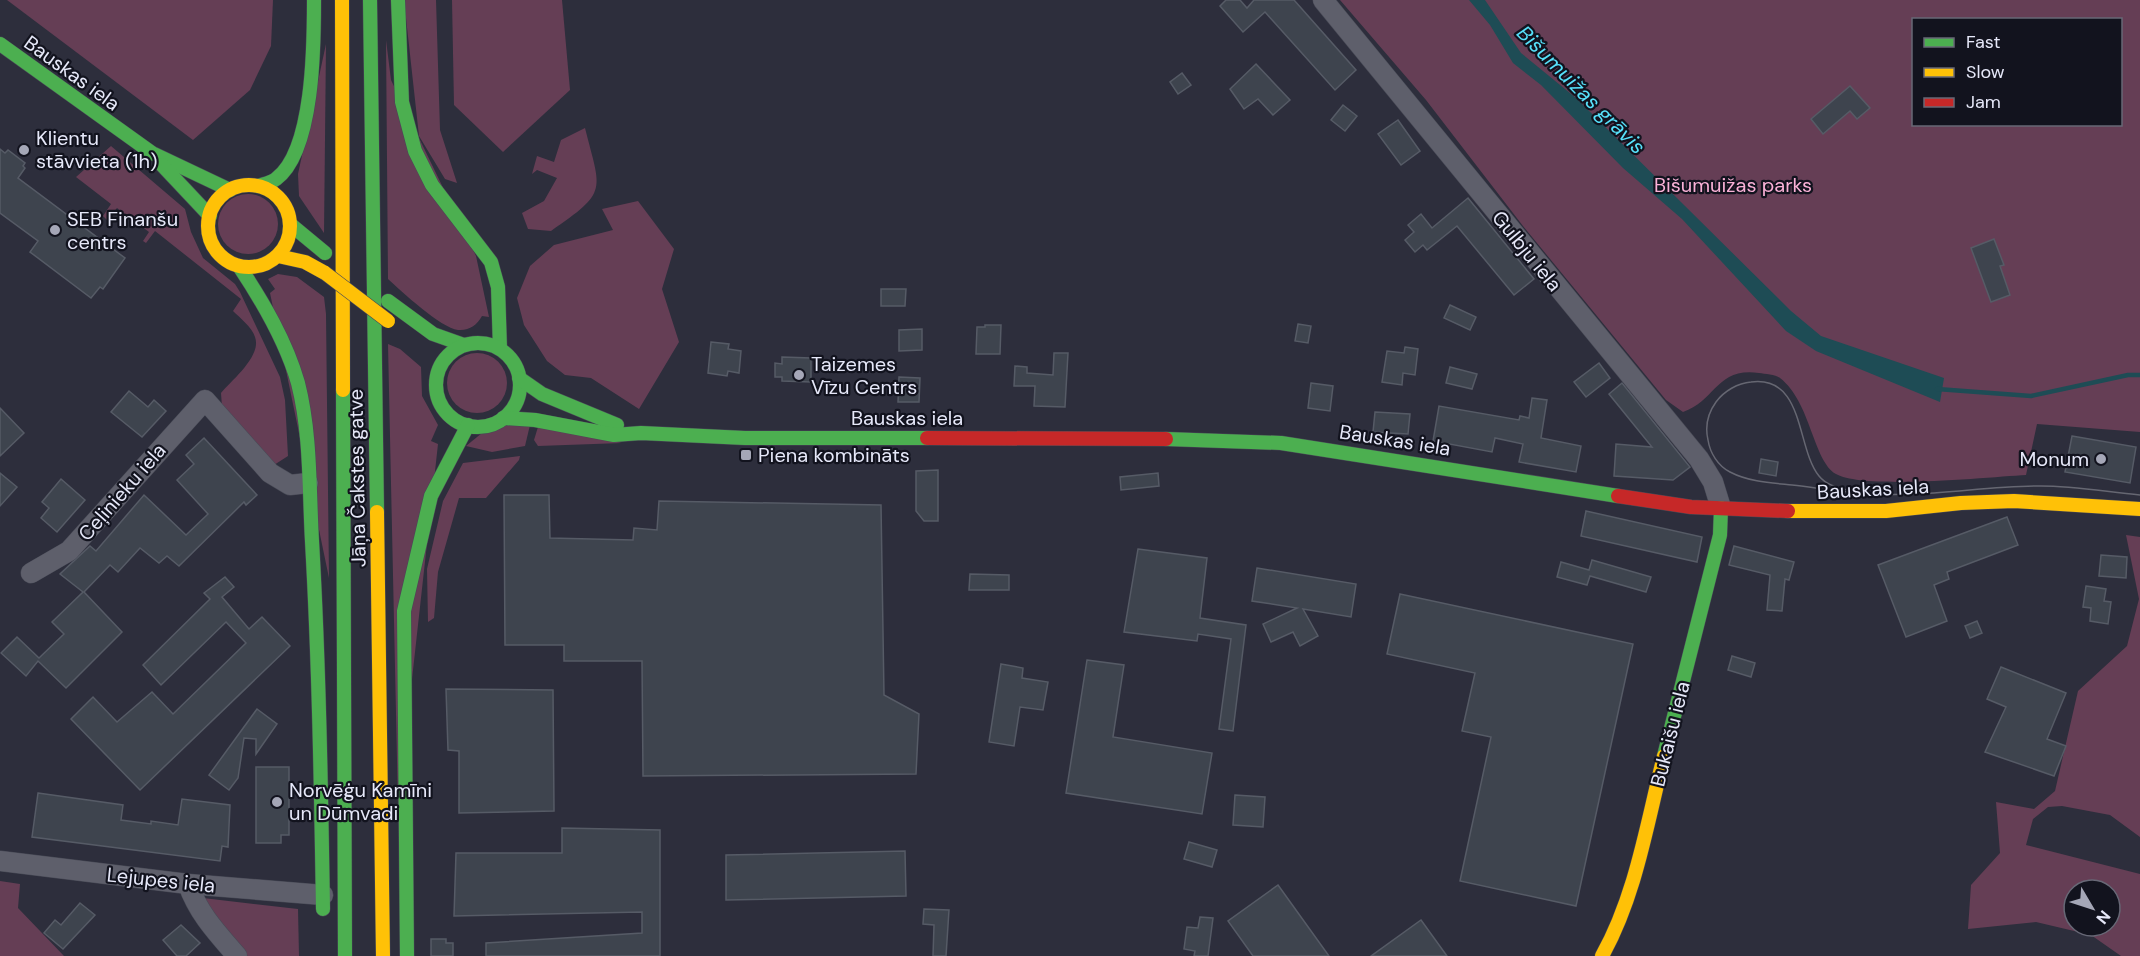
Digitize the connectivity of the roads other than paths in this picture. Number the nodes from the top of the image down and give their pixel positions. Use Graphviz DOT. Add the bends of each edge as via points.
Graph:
graph roads {
  1 [pos="314,0"];
  2 [pos="342,0"];
  3 [pos="370,0"];
  4 [pos="398,0"];
  5 [pos="1323,0"];
  6 [pos="0,44"];
  7 [pos="152,153"];
  8 [pos="258,186"];
  9 [pos="230,190"];
  10 [pos="210,216"];
  11 [pos="290,224"];
  12 [pos="278,256"];
  13 [pos="239,266"];
  14 [pos="392,324"];
  15 [pos="464,345"];
  16 [pos="500,349"];
  17 [pos="519,378"];
  18 [pos="503,418"];
  19 [pos="468,425"];
  20 [pos="641,433"];
  21 [pos="308,483"];
  22 [pos="1721,508"];
  23 [pos="2140,509"];
  24 [pos="30,573"];
  25 [pos="0,861"];
  26 [pos="188,884"];
  27 [pos="322,895"];
  28 [pos="323,926"];
  29 [pos="237,956"];
  30 [pos="345,956"];
  31 [pos="383,956"];
  32 [pos="407,956"];
  33 [pos="1602,956"];
  1 -- 8 [label="main road" via="311,91 304,124 288,166 276,180"];
  2 -- 30 [label="main road, Jāņa Čakstes gatve"];
  3 -- 31 [label="main road, Jāņa Čakstes gatve"];
  4 -- 16 [label="main road" via="402,102 415,151 432,185 491,262 498,287"];
  5 -- 22 [label="street, Gulbju iela" via="1699,459 1713,482"];
  6 -- 7 [label="main road, Bauskas iela"];
  7 -- 9 [label="main road, Bauskas iela"];
  7 -- 10 [label="main road, Bauskas iela"];
  8 -- 9 [label="main road"];
  8 -- 11 [label="main road" via="284,204"];
  9 -- 10 [label="main road"];
  10 -- 13 [label="main road" via="209,234 217,251"];
  11 -- 12 [label="main road" via="285,247"];
  11 -- 15 [label="main road" via="434,335"];
  12 -- 13 [label="main road" via="266,264"];
  12 -- 14 [label="main road, bridge" via="305,262 325,273"];
  13 -- 21 [label="main road" via="257,292 292,366 308,445"];
  15 -- 16 [label="main road" via="489,344"];
  15 -- 19 [label="main road" via="436,366 436,391 444,409"];
  16 -- 17 [label="main road" via="516,367"];
  17 -- 18 [label="main road" via="517,400"];
  17 -- 20 [label="main road" via="551,398"];
  18 -- 19 [label="main road" via="487,425"];
  18 -- 20 [label="main road" via="614,435"];
  19 -- 32 [label="main road" via="430,496 404,612"];
  20 -- 22 [label="main road, Bauskas iela" via="745,438 1212,439 1281,443 1691,507"];
  21 -- 24 [label="street, Ceļinieku iela" via="290,485 270,473 205,400 69,551"];
  21 -- 27 [label="main road"];
  22 -- 23 [label="main road, Bauskas iela" via="1887,511 2035,500"];
  22 -- 33 [label="main road, Bukaišu iela" via="1720,535 1629,896 1619,926"];
  25 -- 26 [label="street, Lejupes iela"];
  26 -- 27 [label="street, Lejupes iela"];
  26 -- 29 [label="street" via="206,920"];
  27 -- 28 [label="main road"];
}
